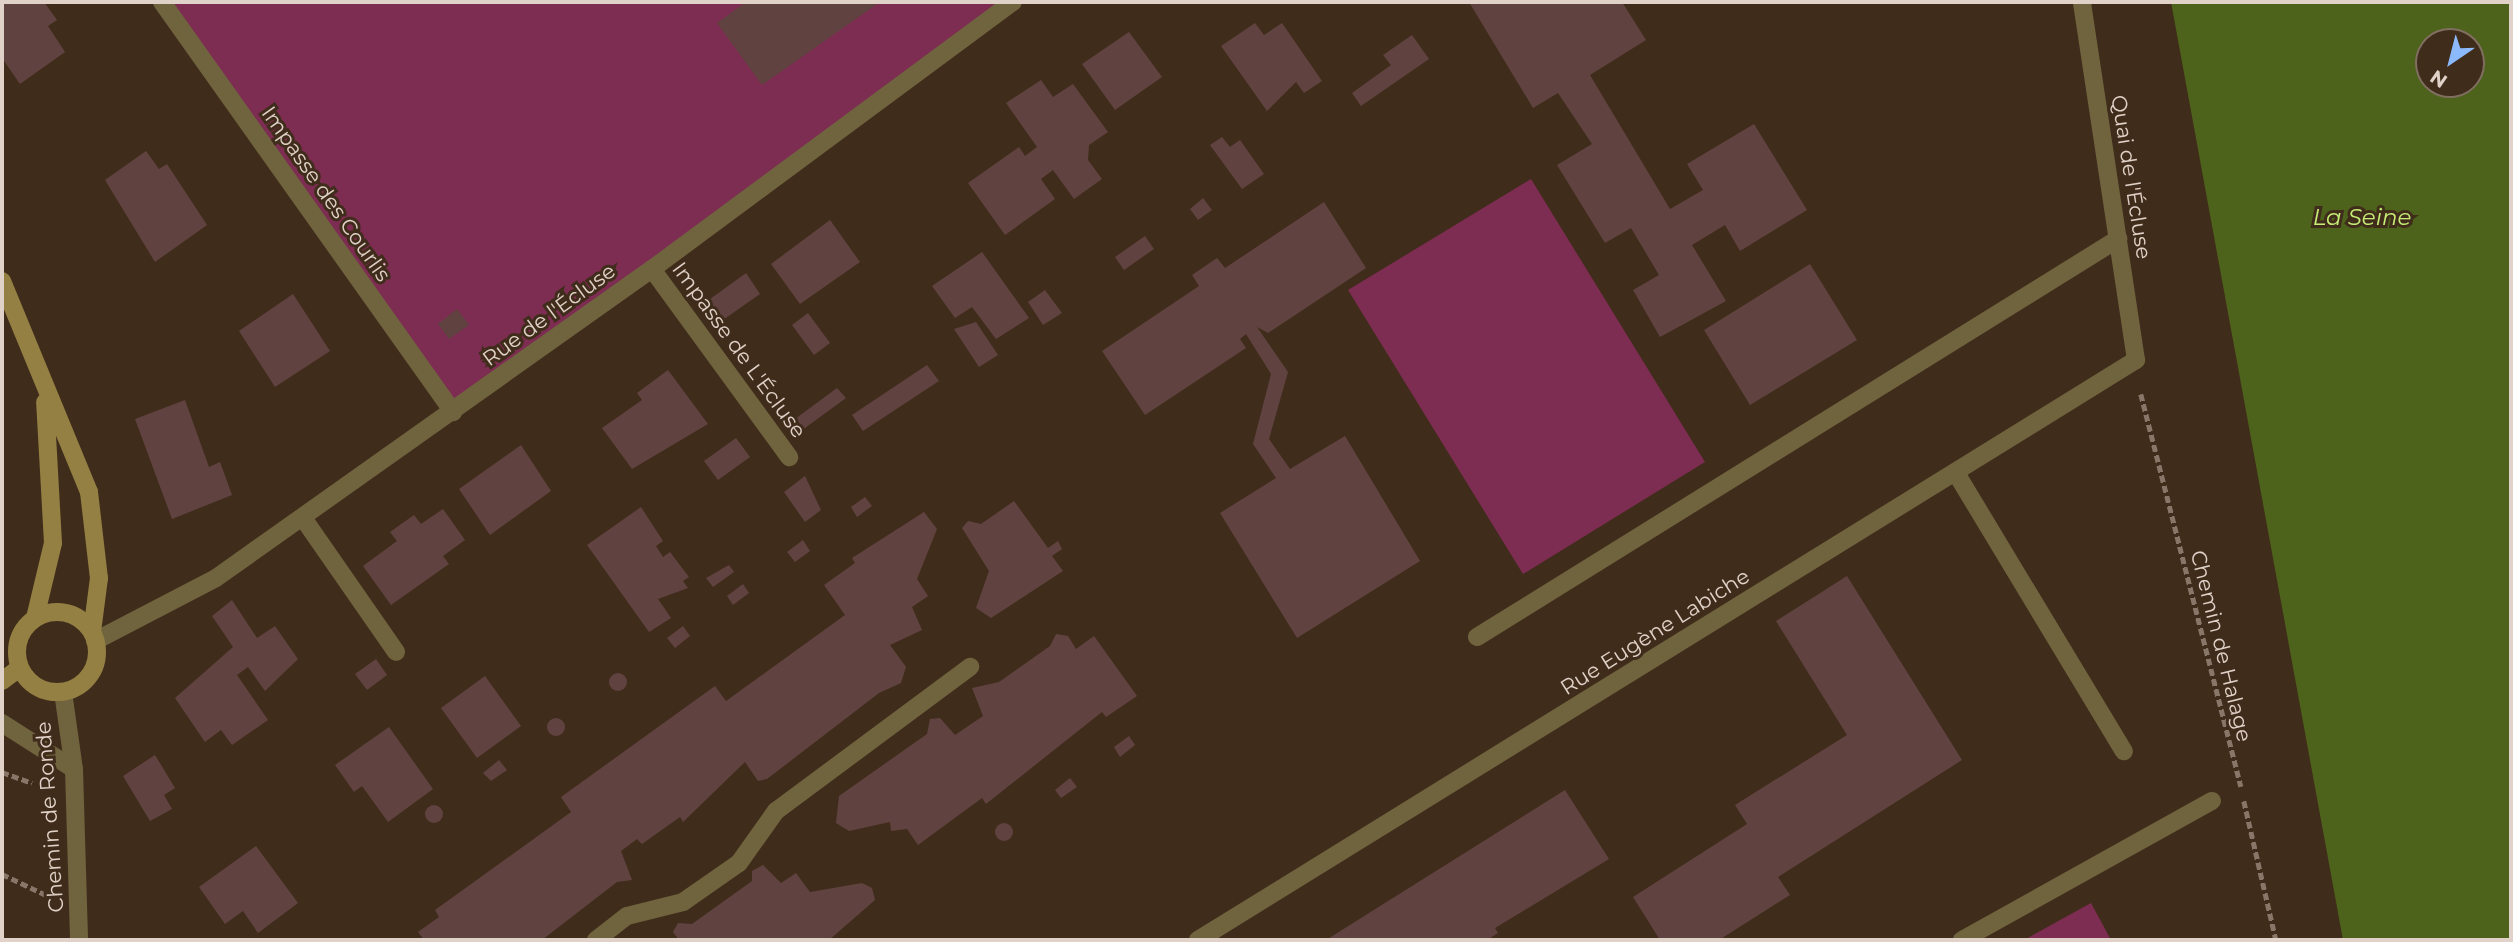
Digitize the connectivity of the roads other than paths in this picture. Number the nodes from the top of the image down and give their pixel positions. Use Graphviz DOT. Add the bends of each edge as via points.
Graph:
graph roads {
  1 [pos="162,2"];
  2 [pos="1013,2"];
  3 [pos="2082,2"];
  4 [pos="2118,239"];
  5 [pos="652,270"];
  6 [pos="2,281"];
  7 [pos="2136,360"];
  8 [pos="43,385"];
  9 [pos="453,412"];
  10 [pos="789,457"];
  11 [pos="1956,473"];
  12 [pos="303,518"];
  13 [pos="35,618"];
  14 [pos="93,636"];
  15 [pos="1478,637"];
  16 [pos="396,652"];
  17 [pos="970,667"];
  18 [pos="19,668"];
  19 [pos="2,681"];
  20 [pos="64,692"];
  21 [pos="2,723"];
  22 [pos="2124,751"];
  23 [pos="74,769"];
  24 [pos="2212,801"];
  25 [pos="79,940"];
  26 [pos="596,940"];
  27 [pos="1198,940"];
  28 [pos="1962,940"];
  1 -- 9 [label="street, Impasse des Courlis"];
  2 -- 5 [label="street, Rue de l'Écluse"];
  3 -- 4 [label="street, Quai de l'Écluse"];
  4 -- 7 [label="street, Quai de l'Écluse"];
  4 -- 15 [label="street"];
  5 -- 9 [label="street, Rue de l'Écluse"];
  5 -- 10 [label="street, Impasse de L'Écluse"];
  6 -- 8 [label="street"];
  7 -- 11 [label="street, Rue Eugène Labiche"];
  8 -- 13 [label="street" via="53,544"];
  8 -- 14 [label="street" via="89,492 99,578"];
  9 -- 12 [label="street, Rue de l'Écluse"];
  11 -- 22 [label="street"];
  11 -- 27 [label="street, Rue Eugène Labiche"];
  12 -- 14 [label="street, Rue de l'Écluse" via="216,578"];
  12 -- 16 [label="street"];
  13 -- 14 [label="street" via="60,612"];
  13 -- 18 [label="street" via="20,634"];
  14 -- 20 [label="street" via="87,678"];
  17 -- 26 [label="street" via="776,811 739,863 683,902 627,916"];
  18 -- 19 [label="street"];
  18 -- 20 [label="street" via="42,690"];
  20 -- 23 [label="street, Chemin de Ronde"];
  21 -- 23 [label="street"];
  23 -- 25 [label="street, Chemin de Ronde"];
  24 -- 28 [label="street"];
}
